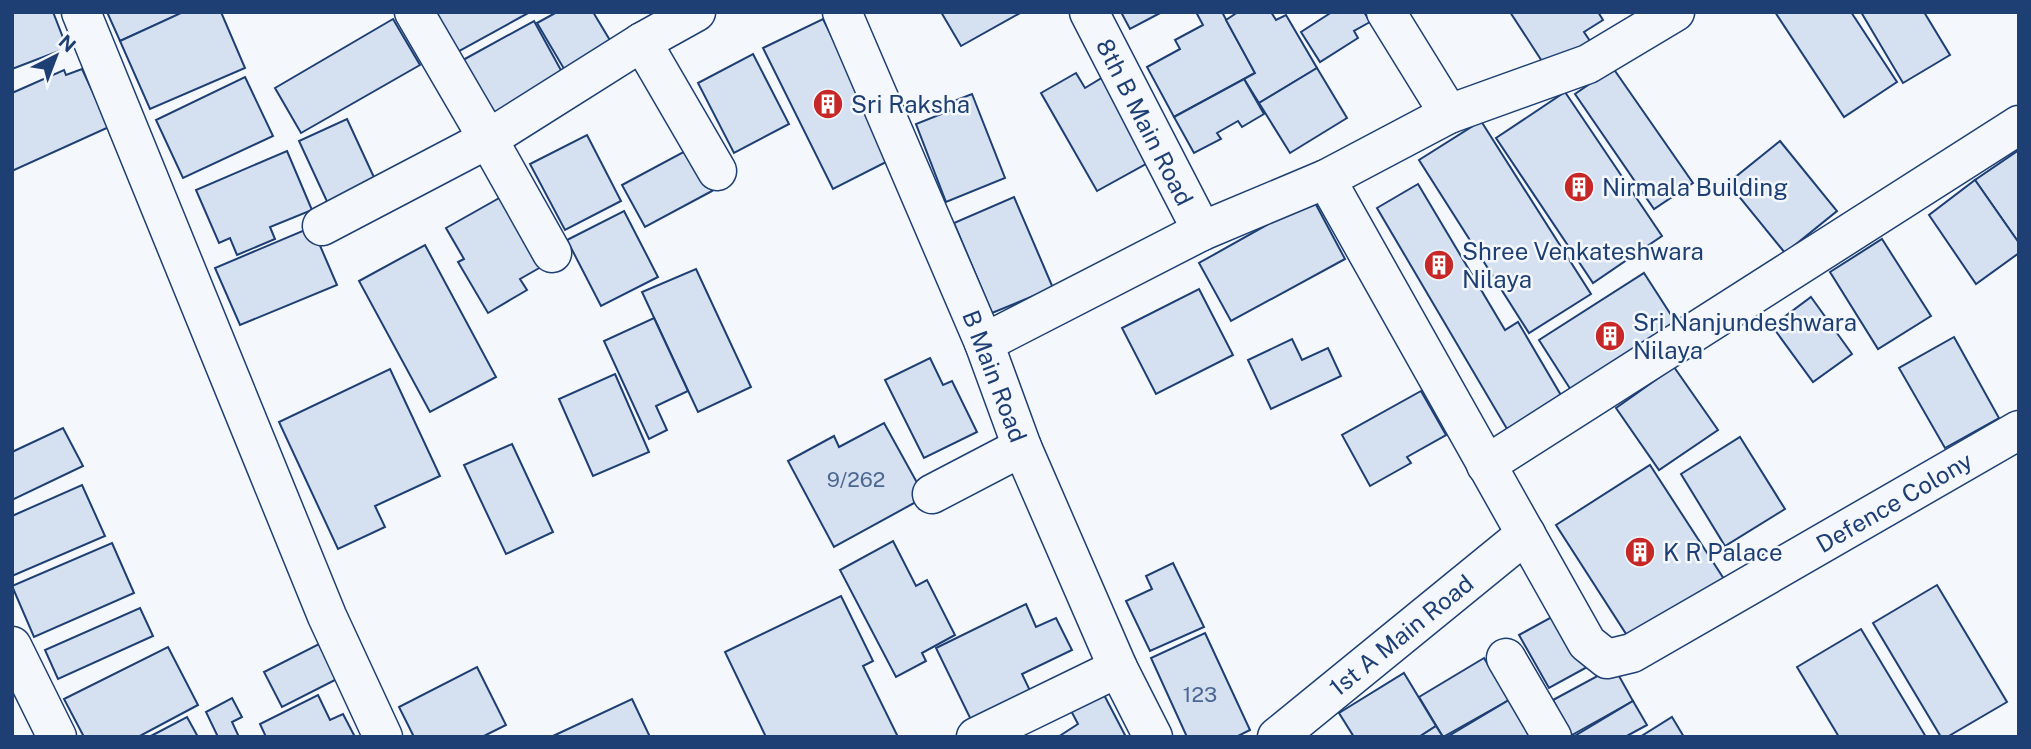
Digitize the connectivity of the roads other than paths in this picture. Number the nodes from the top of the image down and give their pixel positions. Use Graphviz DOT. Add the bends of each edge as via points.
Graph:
graph roads {
  1 [pos="81,12"];
  2 [pos="414,12"];
  3 [pos="696,12"];
  4 [pos="842,12"];
  5 [pos="1089,12"];
  6 [pos="1386,12"];
  7 [pos="1675,12"];
  8 [pos="1620,26"];
  9 [pos="642,43"];
  10 [pos="1450,114"];
  11 [pos="2019,125"];
  12 [pos="488,139"];
  13 [pos="717,172"];
  14 [pos="1326,178"];
  15 [pos="322,226"];
  16 [pos="1202,231"];
  17 [pos="552,253"];
  18 [pos="984,343"];
  19 [pos="2019,430"];
  20 [pos="1022,447"];
  21 [pos="1486,465"];
  22 [pos="932,494"];
  23 [pos="1526,534"];
  24 [pos="12,646"];
  25 [pos="1506,658"];
  26 [pos="1118,668"];
  27 [pos="57,737"];
  28 [pos="383,737"];
  29 [pos="976,737"];
  30 [pos="1153,737"];
  31 [pos="1277,737"];
  32 [pos="1552,737"];
  1 -- 28 [label="street" via="327,615"];
  2 -- 12 [label="street"];
  3 -- 9 [label="street"];
  4 -- 18 [label="street, B Main Road"];
  5 -- 16 [label="street, 8th B Main Road"];
  6 -- 10 [label="street"];
  7 -- 8 [label="street"];
  8 -- 10 [label="street" via="1588,64"];
  9 -- 12 [label="street"];
  9 -- 13 [label="street"];
  10 -- 14 [label="street"];
  11 -- 21 [label="street"];
  12 -- 15 [label="street"];
  12 -- 17 [label="street"];
  14 -- 16 [label="street"];
  14 -- 21 [label="street"];
  16 -- 18 [label="street"];
  18 -- 20 [label="street, B Main Road"];
  19 -- 23 [label="street, Defence Colony" via="1632,653 1607,660 1587,643"];
  20 -- 22 [label="street"];
  20 -- 26 [label="street, B Main Road"];
  21 -- 23 [label="street"];
  23 -- 31 [label="street, 1st A Main Road"];
  24 -- 27 [label="street"];
  25 -- 32 [label="street"];
  26 -- 29 [label="street"];
  26 -- 30 [label="street, B Main Road"];
}
